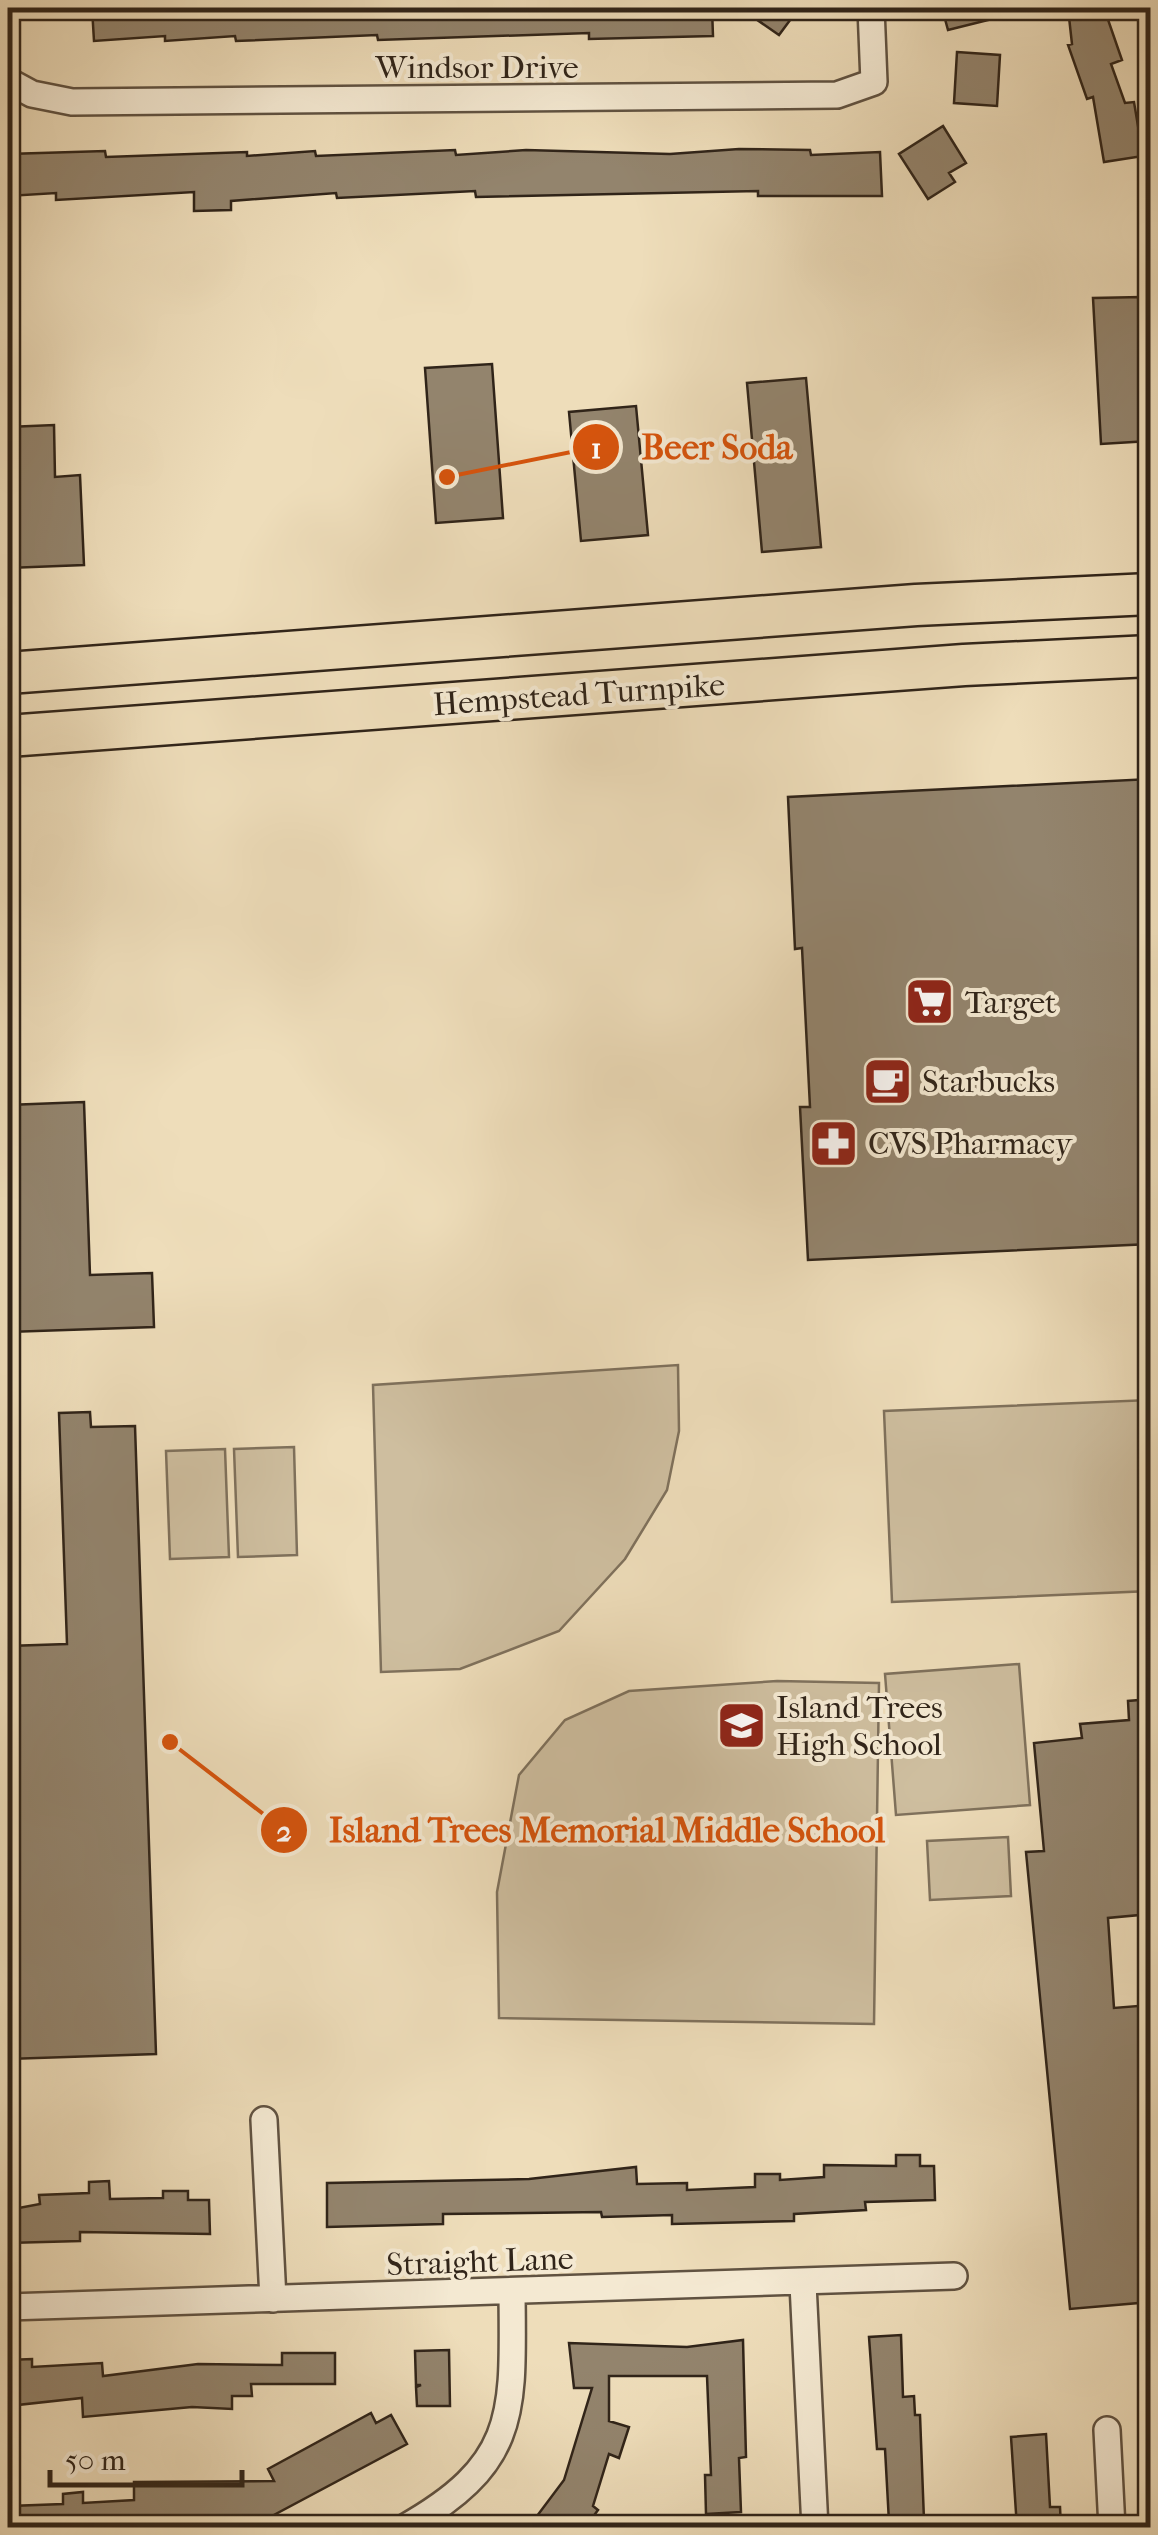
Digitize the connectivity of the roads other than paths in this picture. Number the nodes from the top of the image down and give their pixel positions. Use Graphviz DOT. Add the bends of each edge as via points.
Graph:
graph roads {
  1 [pos="871,8"];
  2 [pos="8,80"];
  3 [pos="1150,594"];
  4 [pos="1150,656"];
  5 [pos="8,673"];
  6 [pos="8,736"];
  7 [pos="264,2120"];
  8 [pos="954,2276"];
  9 [pos="803,2284"];
  10 [pos="512,2293"];
  11 [pos="272,2299"];
  12 [pos="8,2307"];
  13 [pos="1106,2430"];
  14 [pos="404,2528"];
  15 [pos="815,2528"];
  16 [pos="1112,2528"];
  1 -- 2 [label="street, Windsor Drive" via="874,82 836,95 72,102 32,94"];
  3 -- 5 [label="main road, Hempstead Turnpike" via="916,604"];
  4 -- 6 [label="main road, Hempstead Turnpike"];
  7 -- 11 [label="street"];
  8 -- 9 [label="street, Straight Lane"];
  9 -- 10 [label="street, Straight Lane"];
  9 -- 15 [label="street"];
  10 -- 11 [label="street, Straight Lane"];
  10 -- 14 [label="street" via="513,2388 502,2437 472,2481"];
  11 -- 12 [label="street, Straight Lane"];
  13 -- 16 [label="street"];
}
